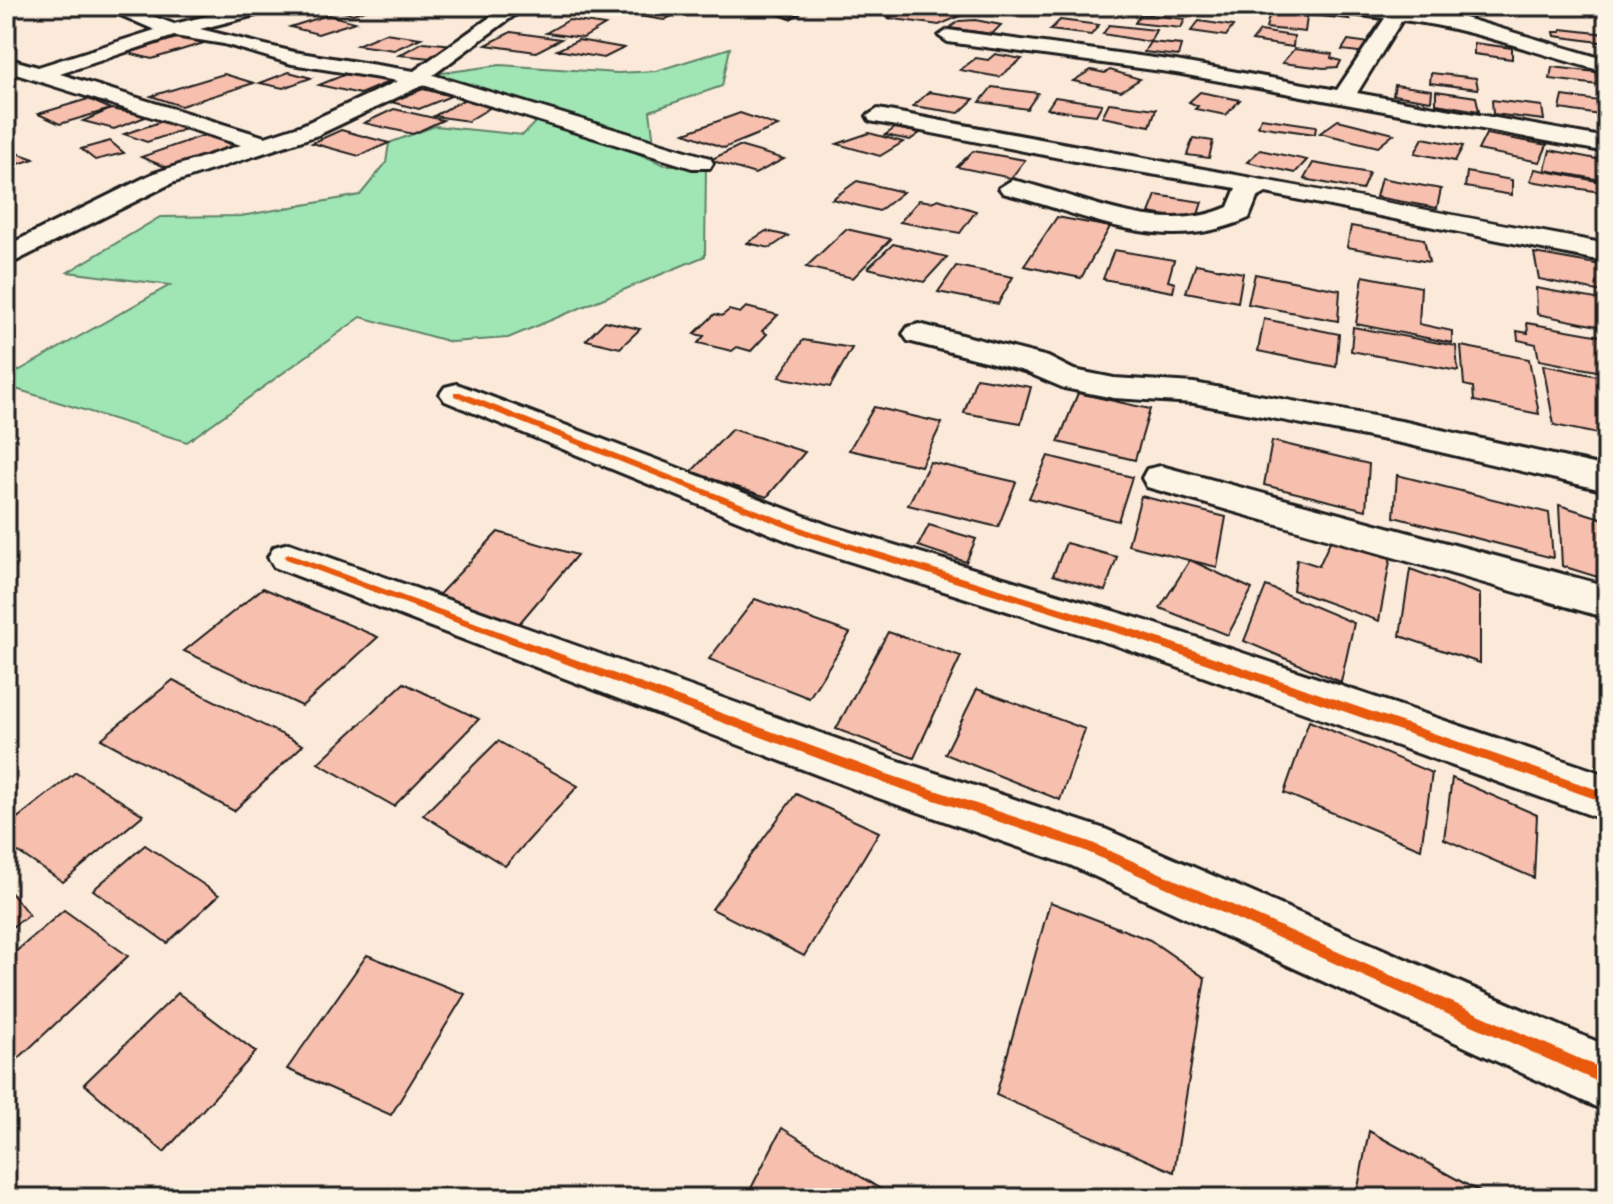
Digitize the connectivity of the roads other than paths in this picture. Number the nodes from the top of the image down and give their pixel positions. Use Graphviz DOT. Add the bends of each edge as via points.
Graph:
graph roads {
  1 [pos="109,6"];
  2 [pos="269,6"];
  3 [pos="518,6"];
  4 [pos="770,6"];
  5 [pos="1324,6"];
  6 [pos="1403,10"];
  7 [pos="790,12"];
  8 [pos="173,30"];
  9 [pos="948,36"];
  10 [pos="6,64"];
  11 [pos="1607,66"];
  12 [pos="48,77"];
  13 [pos="421,78"];
  14 [pos="18,89"];
  15 [pos="1342,99"];
  16 [pos="878,116"];
  17 [pos="267,145"];
  18 [pos="1607,145"];
  19 [pos="701,163"];
  20 [pos="1263,185"];
  21 [pos="1012,188"];
  22 [pos="1607,253"];
  23 [pos="6,257"];
  24 [pos="919,334"];
  25 [pos="457,394"];
  26 [pos="1161,478"];
  27 [pos="1607,479"];
  28 [pos="289,557"];
  29 [pos="1607,602"];
  30 [pos="1607,798"];
  31 [pos="1607,1079"];
  1 -- 8 [label="street"];
  2 -- 8 [label="street"];
  3 -- 13 [label="street" via="425,70"];
  4 -- 7 [label="street"];
  5 -- 6 [label="street"];
  6 -- 11 [label="street"];
  6 -- 15 [label="street"];
  8 -- 12 [label="street"];
  8 -- 13 [label="street" via="292,58"];
  9 -- 15 [label="street" via="1176,67"];
  10 -- 12 [label="street"];
  12 -- 14 [label="street"];
  12 -- 17 [label="street"];
  13 -- 17 [label="street"];
  13 -- 19 [label="street"];
  15 -- 18 [label="street"];
  16 -- 20 [label="street"];
  17 -- 23 [label="street" via="163,178"];
  20 -- 21 [label="street" via="1245,194 1240,212 1195,229 1128,221"];
  20 -- 22 [label="street"];
  24 -- 27 [label="street" via="1036,364 1064,378 1114,388 1194,393 1422,436"];
  25 -- 30 [label="street" via="813,535 1134,634"];
  26 -- 29 [label="street"];
  28 -- 31 [label="street" via="873,774 1086,846"];
}
